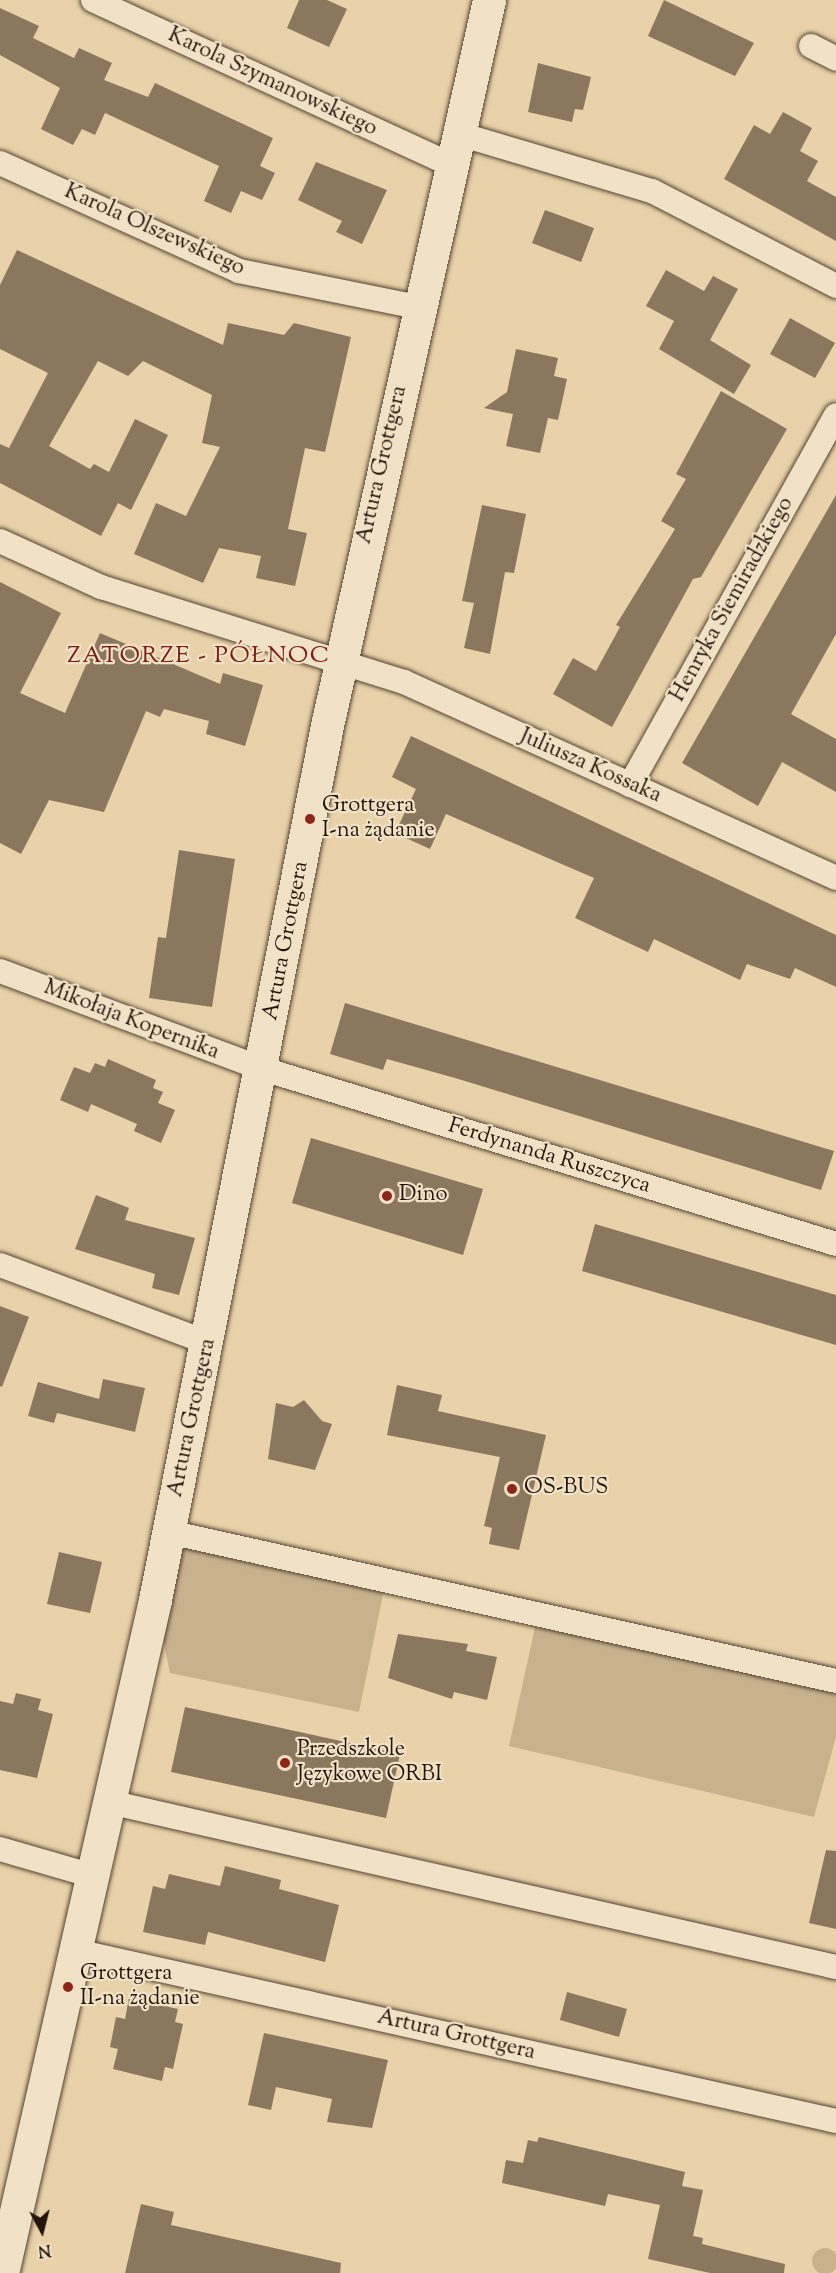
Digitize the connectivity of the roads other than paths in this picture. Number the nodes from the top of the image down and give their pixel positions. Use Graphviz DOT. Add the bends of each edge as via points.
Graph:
graph roads {
  1 [pos="93,0"];
  2 [pos="489,0"];
  3 [pos="811,46"];
  4 [pos="836,59"];
  5 [pos="459,134"];
  6 [pos="0,163"];
  7 [pos="452,165"];
  8 [pos="836,286"];
  9 [pos="418,307"];
  10 [pos="836,415"];
  11 [pos="0,541"];
  12 [pos="341,662"];
  13 [pos="630,785"];
  14 [pos="836,878"];
  15 [pos="0,971"];
  16 [pos="262,1069"];
  17 [pos="836,1244"];
  18 [pos="0,1265"];
  19 [pos="209,1343"];
  20 [pos="169,1532"];
  21 [pos="836,1681"];
  22 [pos="109,1802"];
  23 [pos="0,1849"];
  24 [pos="93,1876"];
  25 [pos="76,1951"];
  26 [pos="836,1967"];
  27 [pos="836,2121"];
  28 [pos="2,2273"];
  1 -- 7 [label="street, Karola Szymanowskiego"];
  2 -- 5 [label="street, Artura Grottgera"];
  3 -- 4 [label="street"];
  5 -- 7 [label="street, Artura Grottgera"];
  5 -- 8 [label="street" via="652,191"];
  6 -- 9 [label="street, Karola Olszewskiego" via="239,271"];
  7 -- 9 [label="street, Artura Grottgera"];
  9 -- 12 [label="street, Artura Grottgera"];
  10 -- 13 [label="street, Henryka Siemiradzkiego"];
  11 -- 12 [label="street, Juliusza Kossaka" via="101,587"];
  12 -- 13 [label="street, Juliusza Kossaka" via="404,682"];
  12 -- 16 [label="street, Artura Grottgera"];
  13 -- 14 [label="street, Juliusza Kossaka"];
  15 -- 16 [label="street, Mikołaja Kopernika"];
  16 -- 17 [label="street, Ferdynanda Ruszczyca"];
  16 -- 19 [label="street, Artura Grottgera"];
  18 -- 19 [label="street"];
  19 -- 20 [label="street, Artura Grottgera"];
  20 -- 21 [label="street"];
  20 -- 22 [label="street, Artura Grottgera"];
  22 -- 24 [label="street, Artura Grottgera"];
  22 -- 26 [label="street"];
  23 -- 24 [label="street"];
  24 -- 25 [label="street, Artura Grottgera"];
  25 -- 27 [label="street, Artura Grottgera"];
  25 -- 28 [label="street, Artura Grottgera"];
}
